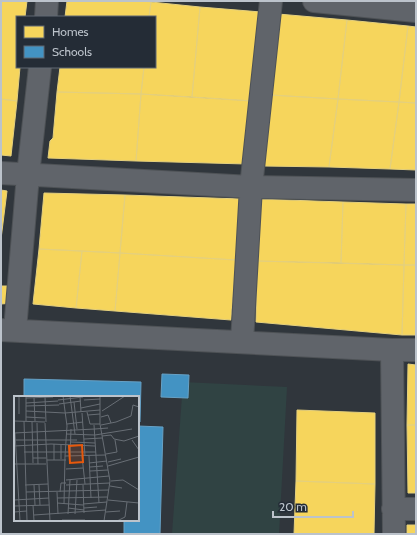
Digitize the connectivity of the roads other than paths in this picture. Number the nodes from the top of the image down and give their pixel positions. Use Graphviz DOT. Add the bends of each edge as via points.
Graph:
graph roads {
  1 [pos="47,1"];
  2 [pos="271,1"];
  3 [pos="314,1"];
  4 [pos="416,10"];
  5 [pos="46,16"];
  6 [pos="40,68"];
  7 [pos="1,173"];
  8 [pos="28,175"];
  9 [pos="251,187"];
  10 [pos="416,190"];
  11 [pos="8,330"];
  12 [pos="242,342"];
  13 [pos="392,350"];
  14 [pos="416,350"];
  15 [pos="393,509"];
  16 [pos="416,509"];
  17 [pos="394,534"];
  1 -- 5 [label="street"];
  2 -- 9 [label="street"];
  3 -- 4 [label="street"];
  6 -- 8 [label="street"];
  7 -- 8 [label="street"];
  8 -- 9 [label="street"];
  8 -- 11 [label="street"];
  9 -- 10 [label="street"];
  9 -- 12 [label="street"];
  11 -- 12 [label="street"];
  12 -- 13 [label="street"];
  13 -- 14 [label="street"];
  13 -- 15 [label="street"];
  15 -- 16 [label="street"];
  15 -- 17 [label="street"];
}
